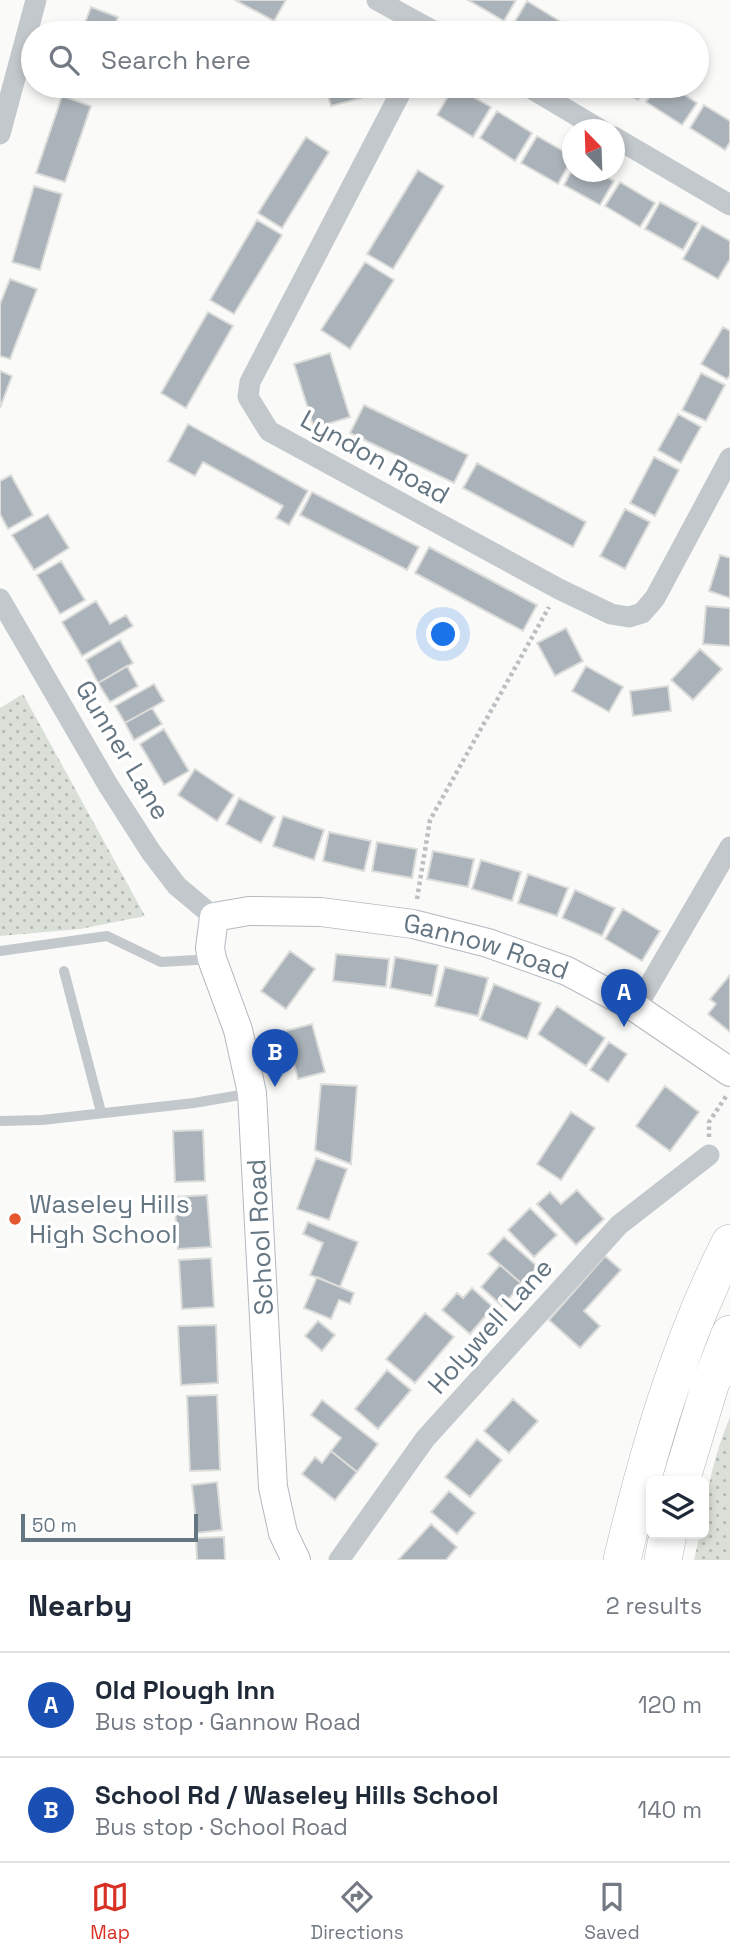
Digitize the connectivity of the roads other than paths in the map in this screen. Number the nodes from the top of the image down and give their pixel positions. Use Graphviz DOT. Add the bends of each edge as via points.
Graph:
graph roads {
  1 [pos="36,0"];
  2 [pos="377,0"];
  3 [pos="30,21"];
  4 [pos="414,21"];
  5 [pos="21,56"];
  6 [pos="398,98"];
  7 [pos="547,98"];
  8 [pos="582,119"];
  9 [pos="0,134"];
  10 [pos="625,143"];
  11 [pos="730,205"];
  12 [pos="730,458"];
  13 [pos="0,599"];
  14 [pos="730,847"];
  15 [pos="214,917"];
  16 [pos="0,951"];
  17 [pos="212,959"];
  18 [pos="64,971"];
  19 [pos="636,1008"];
  20 [pos="725,1079"];
  21 [pos="252,1093"];
  22 [pos="101,1112"];
  23 [pos="0,1121"];
  24 [pos="709,1155"];
  25 [pos="730,1243"];
  26 [pos="730,1334"];
  27 [pos="683,1476"];
  28 [pos="667,1539"];
  29 [pos="296,1560"];
  30 [pos="339,1560"];
  31 [pos="622,1560"];
  32 [pos="663,1560"];
  1 -- 3 [label="street"];
  2 -- 4 [label="street"];
  5 -- 9 [label="street"];
  6 -- 12 [label="street, Lyndon Road" via="250,382 248,397 269,431 559,589 611,614 629,617 642,612 655,598"];
  7 -- 8 [label="street"];
  10 -- 11 [label="street"];
  13 -- 15 [label="street, Gunner Lane" via="151,852 177,886"];
  14 -- 19 [label="street"];
  15 -- 17 [label="street, School Road"];
  15 -- 19 [label="street, Gannow Road" via="249,911 321,912 413,924 488,943 568,971"];
  16 -- 17 [label="lane" via="107,936 161,962"];
  17 -- 21 [label="street, School Road" via="238,1030"];
  18 -- 22 [label="lane"];
  19 -- 20 [label="street, Gannow Road"];
  21 -- 22 [label="lane"];
  21 -- 29 [label="street, School Road" via="274,1487 283,1533"];
  22 -- 23 [label="lane"];
  24 -- 30 [label="street, Holywell Lane" via="618,1225 425,1439"];
  25 -- 31 [label="highway" via="664,1407"];
  26 -- 27 [label="highway"];
  28 -- 32 [label="highway"];
}
